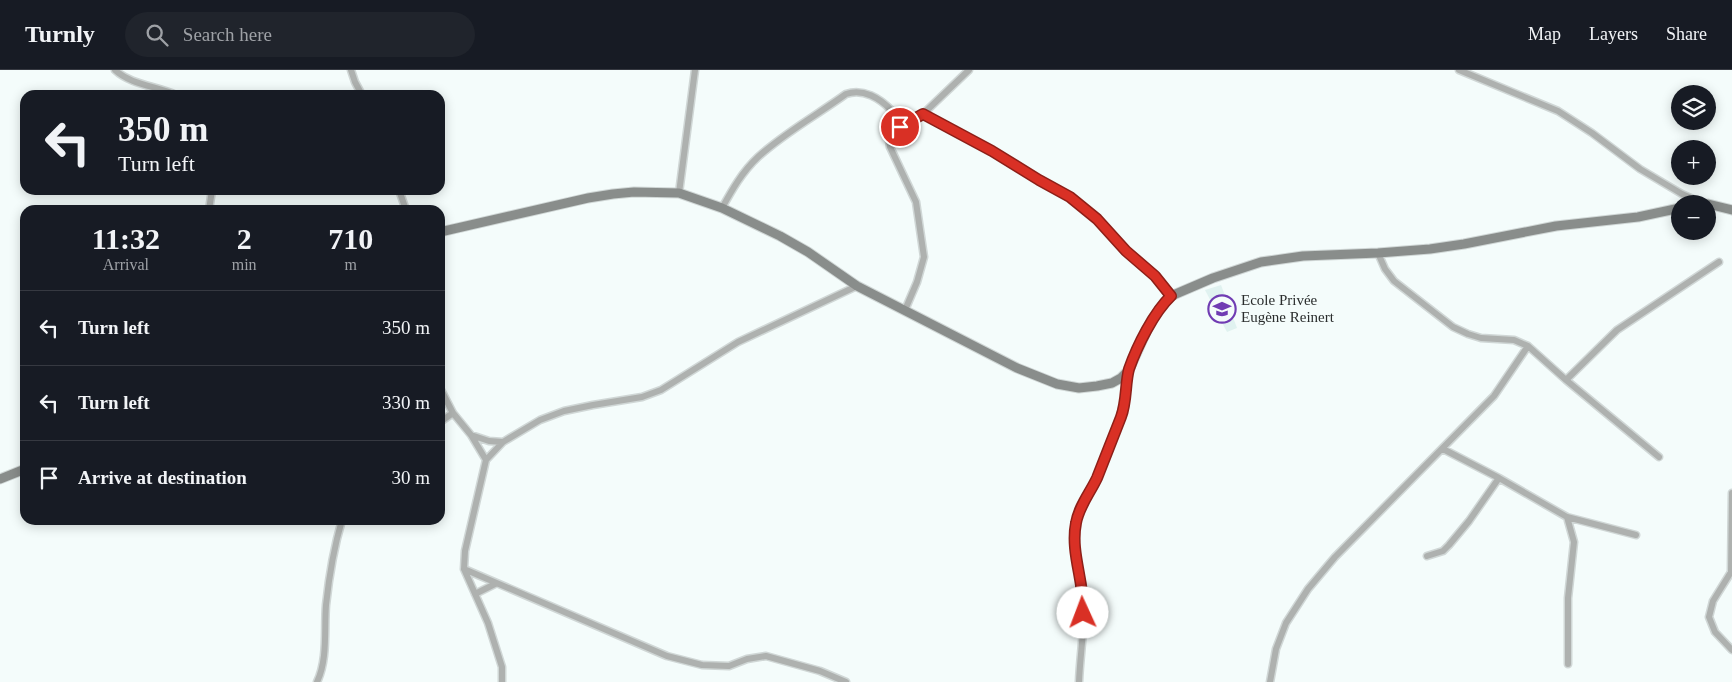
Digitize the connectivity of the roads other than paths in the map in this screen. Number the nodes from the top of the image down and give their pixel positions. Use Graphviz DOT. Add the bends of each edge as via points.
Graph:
graph roads {
  1 [pos="116,70"];
  2 [pos="351,70"];
  3 [pos="695,70"];
  4 [pos="969,70"];
  5 [pos="1459,70"];
  6 [pos="160,90"];
  7 [pos="359,90"];
  8 [pos="923,114"];
  9 [pos="911,120"];
  10 [pos="679,193"];
  11 [pos="1688,195"];
  12 [pos="1716,207"];
  13 [pos="722,208"];
  14 [pos="1671,210"];
  15 [pos="1732,210"];
  16 [pos="445,231"];
  17 [pos="1378,253"];
  18 [pos="1719,262"];
  19 [pos="857,286"];
  20 [pos="1171,296"];
  21 [pos="905,310"];
  22 [pos="1528,346"];
  23 [pos="1129,370"];
  24 [pos="1566,380"];
  25 [pos="445,398"];
  26 [pos="453,413"];
  27 [pos="445,419"];
  28 [pos="471,435"];
  29 [pos="503,442"];
  30 [pos="1443,449"];
  31 [pos="1658,457"];
  32 [pos="486,460"];
  33 [pos="20,471"];
  34 [pos="1499,478"];
  35 [pos="0,479"];
  36 [pos="1732,492"];
  37 [pos="1567,517"];
  38 [pos="341,525"];
  39 [pos="1636,534"];
  40 [pos="1427,556"];
  41 [pos="464,569"];
  42 [pos="495,584"];
  43 [pos="474,594"];
  44 [pos="1732,650"];
  45 [pos="1568,664"];
  46 [pos="317,682"];
  47 [pos="502,682"];
  48 [pos="846,682"];
  49 [pos="1079,682"];
  50 [pos="1270,682"];
  1 -- 6 [label="street"];
  2 -- 7 [label="street"];
  3 -- 10 [label="street"];
  4 -- 8 [label="street"];
  5 -- 11 [label="street" via="1558,111 1640,168"];
  8 -- 9 [label="street"];
  8 -- 20 [label="street" via="1070,197 1097,219"];
  9 -- 13 [label="street" via="900,119 884,104 863,92 846,94 757,158 739,179"];
  9 -- 21 [label="street" via="888,134 890,147 916,202 924,258"];
  10 -- 13 [label="street"];
  10 -- 16 [label="street" via="634,192 596,196"];
  12 -- 15 [label="street"];
  13 -- 19 [label="street" via="808,252"];
  14 -- 17 [label="street" via="1556,226 1464,244"];
  17 -- 20 [label="street" via="1303,256 1261,262"];
  17 -- 22 [label="street" via="1394,281 1453,327 1481,338 1514,340"];
  18 -- 24 [label="street" via="1617,330"];
  19 -- 21 [label="street"];
  19 -- 29 [label="street" via="738,342 661,390 564,411 540,420"];
  20 -- 23 [label="street" via="1151,321"];
  21 -- 23 [label="street" via="1017,368 1057,384 1079,388 1097,386 1112,383"];
  22 -- 24 [label="street"];
  22 -- 30 [label="street" via="1494,396"];
  23 -- 49 [label="street" via="1122,415 1076,523 1074,552 1084,598"];
  24 -- 31 [label="street"];
  25 -- 26 [label="street"];
  26 -- 27 [label="street"];
  26 -- 28 [label="street"];
  28 -- 29 [label="street"];
  28 -- 32 [label="street"];
  29 -- 32 [label="street"];
  30 -- 34 [label="street"];
  30 -- 50 [label="street" via="1335,557 1308,590 1286,623 1276,649"];
  32 -- 41 [label="street"];
  33 -- 35 [label="street"];
  34 -- 37 [label="street"];
  34 -- 40 [label="street" via="1449,545 1443,551"];
  36 -- 44 [label="street" via="1731,572 1712,601 1710,617 1715,632"];
  37 -- 39 [label="street"];
  37 -- 45 [label="street" via="1574,542 1568,598"];
  38 -- 46 [label="street" via="326,604 322,670"];
  41 -- 42 [label="street"];
  41 -- 43 [label="street"];
  42 -- 43 [label="street"];
  42 -- 48 [label="street" via="667,656 702,665 729,666 766,656"];
  43 -- 47 [label="street" via="488,623 502,667"];
}
